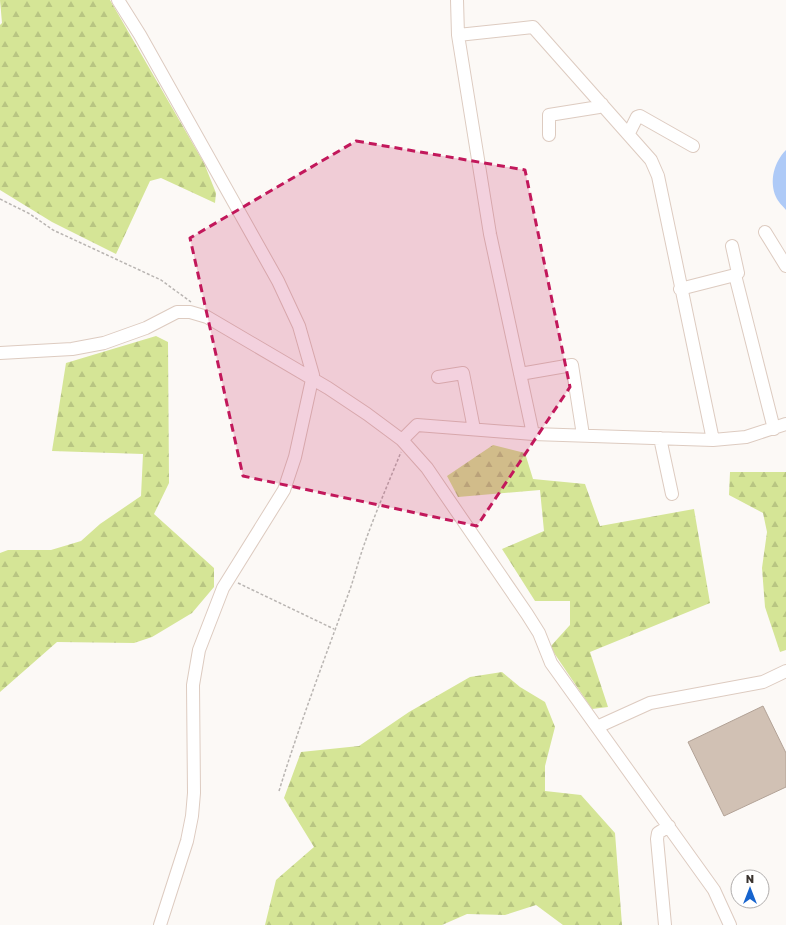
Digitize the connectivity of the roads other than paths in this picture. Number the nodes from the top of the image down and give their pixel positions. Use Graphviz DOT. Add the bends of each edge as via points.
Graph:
graph roads {
  1 [pos="118,0"];
  2 [pos="457,0"];
  3 [pos="458,35"];
  4 [pos="602,104"];
  5 [pos="629,133"];
  6 [pos="549,135"];
  7 [pos="693,146"];
  8 [pos="765,232"];
  9 [pos="732,246"];
  10 [pos="786,266"];
  11 [pos="735,275"];
  12 [pos="680,289"];
  13 [pos="0,353"];
  14 [pos="520,374"];
  15 [pos="438,377"];
  16 [pos="313,381"];
  17 [pos="786,424"];
  18 [pos="474,429"];
  19 [pos="774,429"];
  20 [pos="533,434"];
  21 [pos="583,435"];
  22 [pos="660,438"];
  23 [pos="713,440"];
  24 [pos="403,442"];
  25 [pos="672,494"];
  26 [pos="786,671"];
  27 [pos="597,727"];
  28 [pos="669,826"];
  29 [pos="160,925"];
  30 [pos="664,925"];
  31 [pos="730,925"];
  1 -- 16 [label="street" via="278,281 306,348"];
  2 -- 3 [label="street"];
  3 -- 4 [label="street" via="534,28"];
  3 -- 14 [label="street" via="490,234"];
  4 -- 5 [label="street"];
  4 -- 6 [label="street" via="599,107 549,115"];
  5 -- 7 [label="street" via="640,116"];
  5 -- 12 [label="street" via="655,168"];
  8 -- 10 [label="street"];
  9 -- 11 [label="street" via="738,268"];
  11 -- 12 [label="street"];
  11 -- 19 [label="street"];
  12 -- 23 [label="street"];
  13 -- 16 [label="street" via="72,349 98,344 129,335 177,312 190,312 201,315"];
  14 -- 20 [label="street"];
  14 -- 21 [label="street" via="572,365"];
  15 -- 18 [label="street" via="463,373"];
  16 -- 24 [label="street" via="343,398"];
  16 -- 29 [label="street" via="295,457 284,490 229,579 208,624 195,664 192,690 192,816"];
  17 -- 19 [label="street"];
  18 -- 20 [label="street"];
  18 -- 24 [label="street" via="417,425"];
  19 -- 23 [label="street" via="746,437"];
  20 -- 21 [label="street"];
  21 -- 22 [label="street"];
  22 -- 23 [label="street"];
  22 -- 25 [label="street"];
  24 -- 27 [label="street" via="427,468 527,614 539,633 551,663"];
  26 -- 27 [label="street" via="763,682 650,703"];
  27 -- 28 [label="street"];
  28 -- 30 [label="street" via="658,833 657,839"];
  28 -- 31 [label="street" via="714,890"];
}
